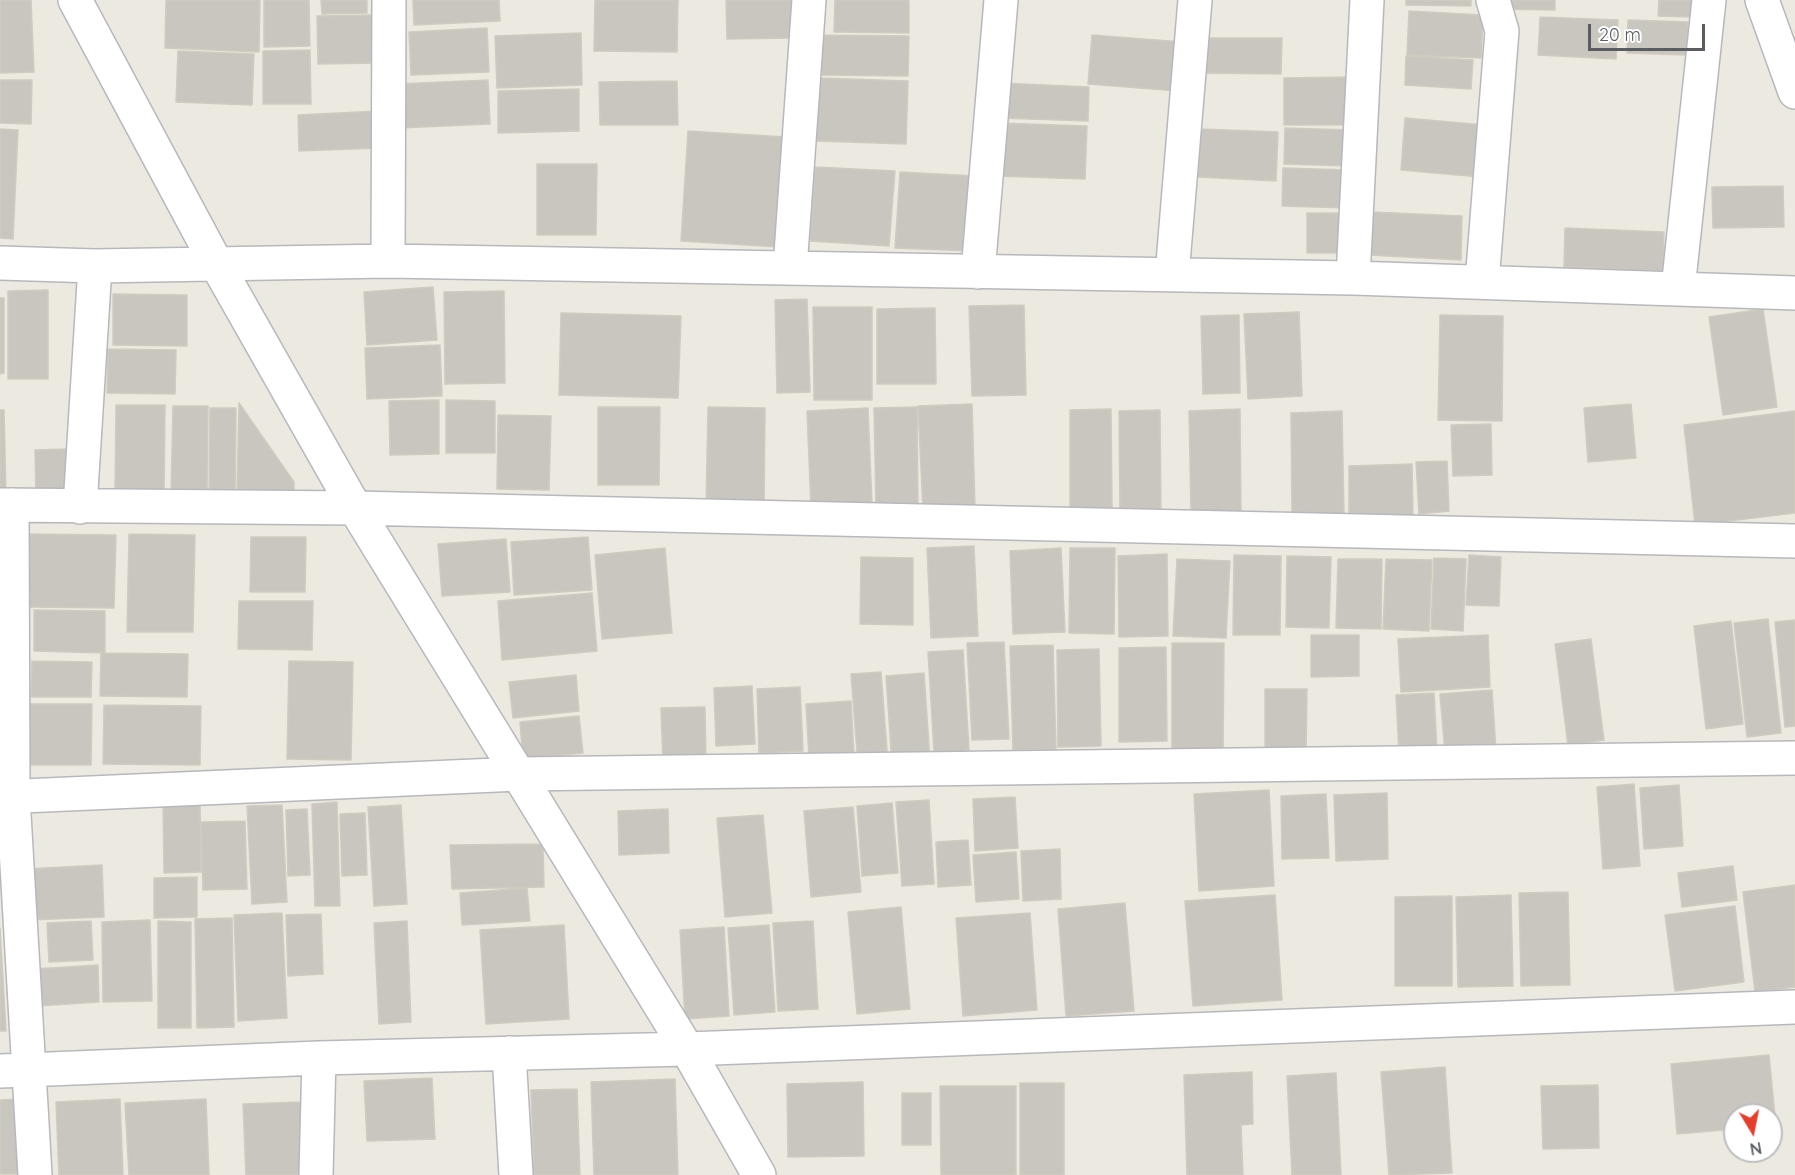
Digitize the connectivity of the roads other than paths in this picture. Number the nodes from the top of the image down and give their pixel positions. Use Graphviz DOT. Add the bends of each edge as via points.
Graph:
graph roads {
  1 [pos="75,0"];
  2 [pos="389,0"];
  3 [pos="809,0"];
  4 [pos="1001,0"];
  5 [pos="1195,0"];
  6 [pos="1367,0"];
  7 [pos="1493,0"];
  8 [pos="1709,0"];
  9 [pos="1761,0"];
  10 [pos="1795,92"];
  11 [pos="388,261"];
  12 [pos="0,263"];
  13 [pos="216,263"];
  14 [pos="95,266"];
  15 [pos="790,268"];
  16 [pos="978,272"];
  17 [pos="1172,275"];
  18 [pos="1353,278"];
  19 [pos="1482,282"];
  20 [pos="1678,289"];
  21 [pos="1795,293"];
  22 [pos="6,505"];
  23 [pos="80,507"];
  24 [pos="355,508"];
  25 [pos="1795,541"];
  26 [pos="1795,758"];
  27 [pos="519,774"];
  28 [pos="6,797"];
  29 [pos="1795,1006"];
  30 [pos="687,1049"];
  31 [pos="508,1053"];
  32 [pos="319,1058"];
  33 [pos="14,1071"];
  34 [pos="35,1175"];
  35 [pos="316,1175"];
  36 [pos="516,1175"];
  37 [pos="759,1175"];
  1 -- 13 [label="street"];
  2 -- 11 [label="street"];
  3 -- 15 [label="street"];
  4 -- 16 [label="street"];
  5 -- 17 [label="street"];
  6 -- 18 [label="street"];
  7 -- 19 [label="street" via="1502,31"];
  8 -- 20 [label="street"];
  9 -- 10 [label="street"];
  11 -- 13 [label="street"];
  11 -- 15 [label="street"];
  12 -- 14 [label="street"];
  13 -- 14 [label="street"];
  13 -- 24 [label="street"];
  14 -- 23 [label="street"];
  15 -- 16 [label="street"];
  16 -- 17 [label="street"];
  17 -- 18 [label="street"];
  18 -- 19 [label="street"];
  19 -- 20 [label="street"];
  20 -- 21 [label="street"];
  22 -- 23 [label="street"];
  22 -- 28 [label="street"];
  23 -- 24 [label="street"];
  24 -- 25 [label="street"];
  24 -- 27 [label="street"];
  26 -- 27 [label="street"];
  27 -- 28 [label="street"];
  27 -- 30 [label="street"];
  28 -- 33 [label="street"];
  29 -- 30 [label="street"];
  30 -- 31 [label="street"];
  30 -- 37 [label="street"];
  31 -- 32 [label="street"];
  31 -- 36 [label="street"];
  32 -- 33 [label="street"];
  32 -- 35 [label="street"];
  33 -- 34 [label="street"];
}
